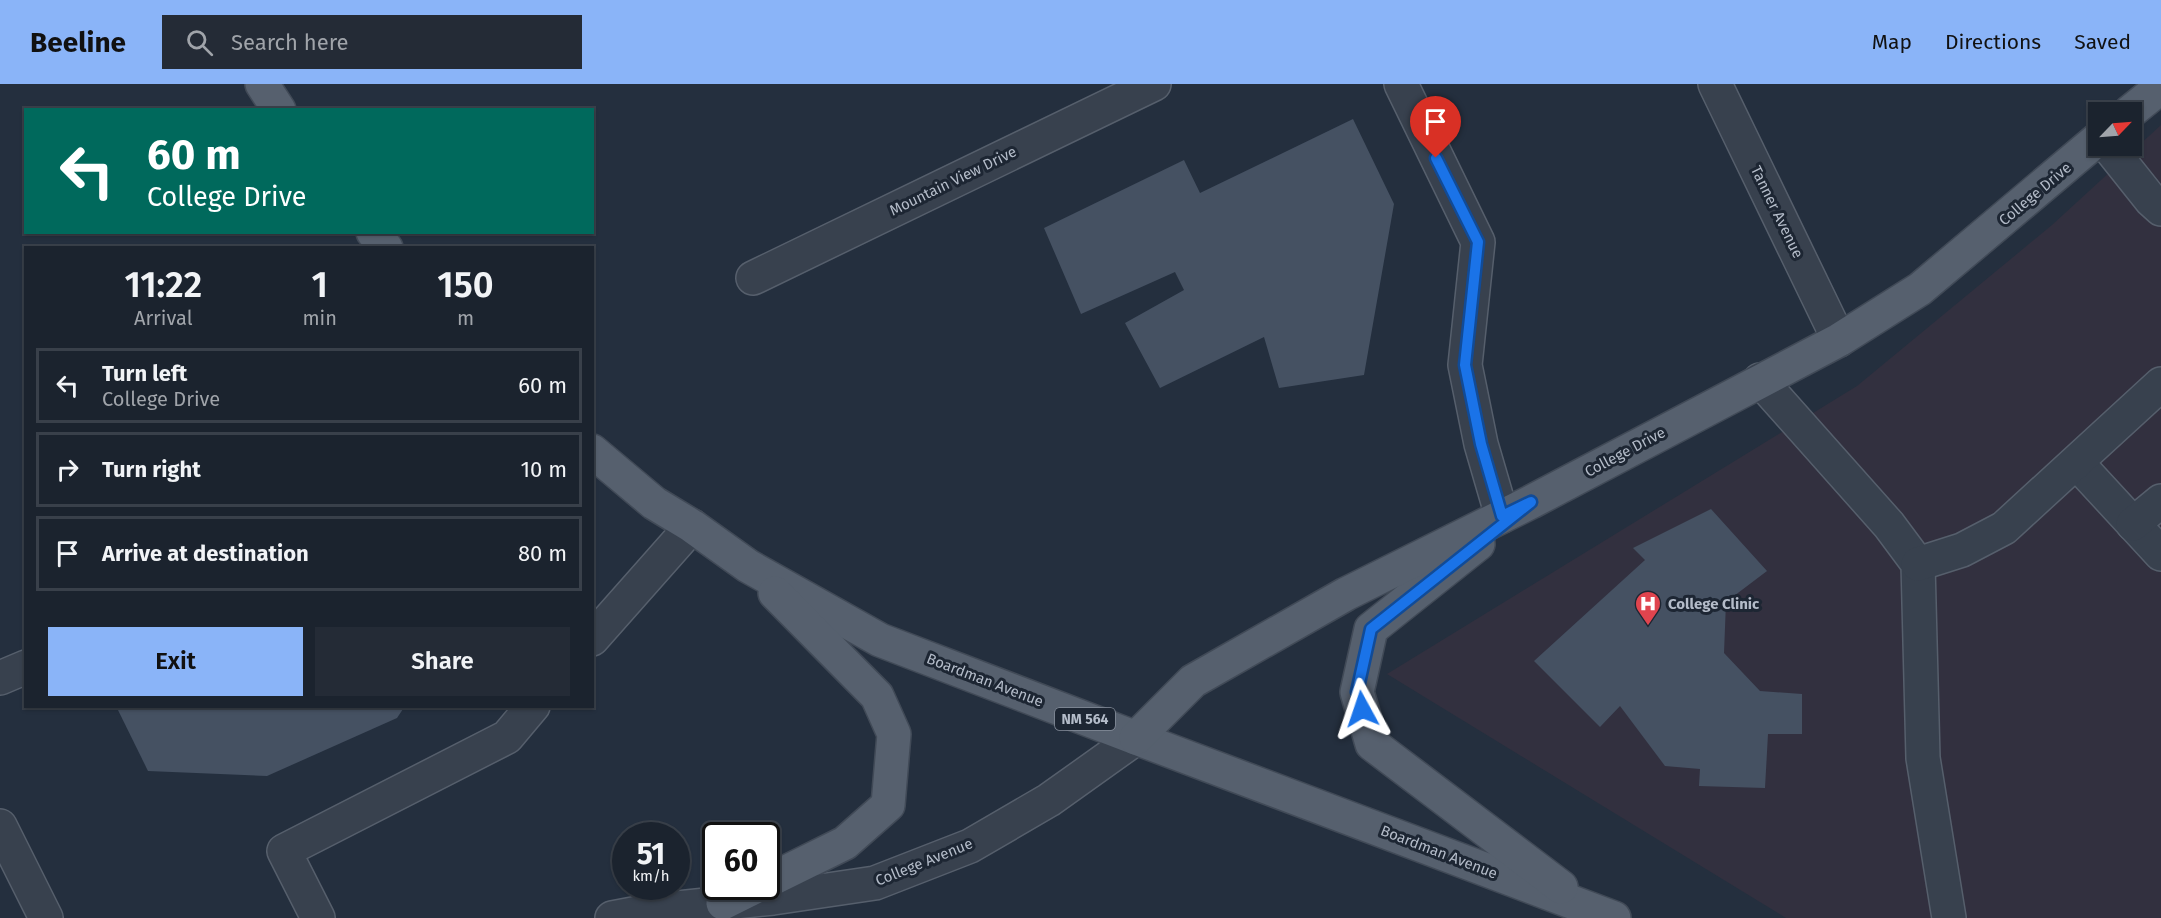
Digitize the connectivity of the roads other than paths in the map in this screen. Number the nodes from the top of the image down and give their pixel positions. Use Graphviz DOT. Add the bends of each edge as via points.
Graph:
graph roads {
  1 [pos="262,84"];
  2 [pos="1154,84"];
  3 [pos="1401,84"];
  4 [pos="1715,84"];
  5 [pos="2161,87"];
  6 [pos="2142,102"];
  7 [pos="278,108"];
  8 [pos="2088,147"];
  9 [pos="2116,156"];
  10 [pos="2161,209"];
  11 [pos="375,234"];
  12 [pos="384,246"];
  13 [pos="753,279"];
  14 [pos="1839,340"];
  15 [pos="1761,380"];
  16 [pos="2161,384"];
  17 [pos="594,453"];
  18 [pos="2077,463"];
  19 [pos="2161,501"];
  20 [pos="1516,509"];
  21 [pos="2133,524"];
  22 [pos="692,526"];
  23 [pos="2161,554"];
  24 [pos="1918,564"];
  25 [pos="748,566"];
  26 [pos="594,637"];
  27 [pos="24,668"];
  28 [pos="0,678"];
  29 [pos="531,708"];
  30 [pos="1136,738"];
  31 [pos="0,826"];
  32 [pos="780,875"];
  33 [pos="729,900"];
  34 [pos="723,903"];
  35 [pos="1603,914"];
  36 [pos="650,915"];
  37 [pos="46,918"];
  38 [pos="318,918"];
  39 [pos="612,918"];
  40 [pos="1949,918"];
  1 -- 7 [label="main road"];
  2 -- 13 [label="street, Mountain View Drive"];
  3 -- 20 [label="street" via="1478,242 1465,365 1481,444"];
  4 -- 14 [label="street, Tanner Avenue"];
  5 -- 6 [label="main road"];
  8 -- 14 [label="main road, College Drive" via="1920,289"];
  9 -- 10 [label="street"];
  11 -- 12 [label="main road"];
  14 -- 15 [label="main road, College Drive"];
  15 -- 20 [label="main road, College Drive"];
  15 -- 24 [label="street" via="1889,525"];
  16 -- 18 [label="street"];
  17 -- 22 [label="main road, Boardman Avenue / NM 564" via="654,503"];
  18 -- 21 [label="street"];
  18 -- 24 [label="street" via="2004,528 1962,550"];
  19 -- 21 [label="street"];
  20 -- 30 [label="main road, College Drive" via="1346,594 1193,681"];
  20 -- 35 [label="main road" via="1371,629 1357,692 1372,744"];
  21 -- 23 [label="street"];
  22 -- 25 [label="main road, Boardman Avenue / NM 564"];
  22 -- 26 [label="street"];
  24 -- 40 [label="street" via="1923,758"];
  25 -- 30 [label="main road, Boardman Avenue / NM 564" via="880,640"];
  25 -- 32 [label="main road" via="877,696 894,734 888,805 845,843"];
  27 -- 28 [label="street"];
  29 -- 38 [label="street" via="507,737 284,851"];
  30 -- 34 [label="street, College Avenue" via="1049,800 970,846 875,883"];
  30 -- 35 [label="main road, Boardman Avenue / NM 564"];
  31 -- 37 [label="street"];
  33 -- 34 [label="main road"];
  34 -- 36 [label="street, College Avenue"];
  36 -- 39 [label="street, College Avenue"];
}
